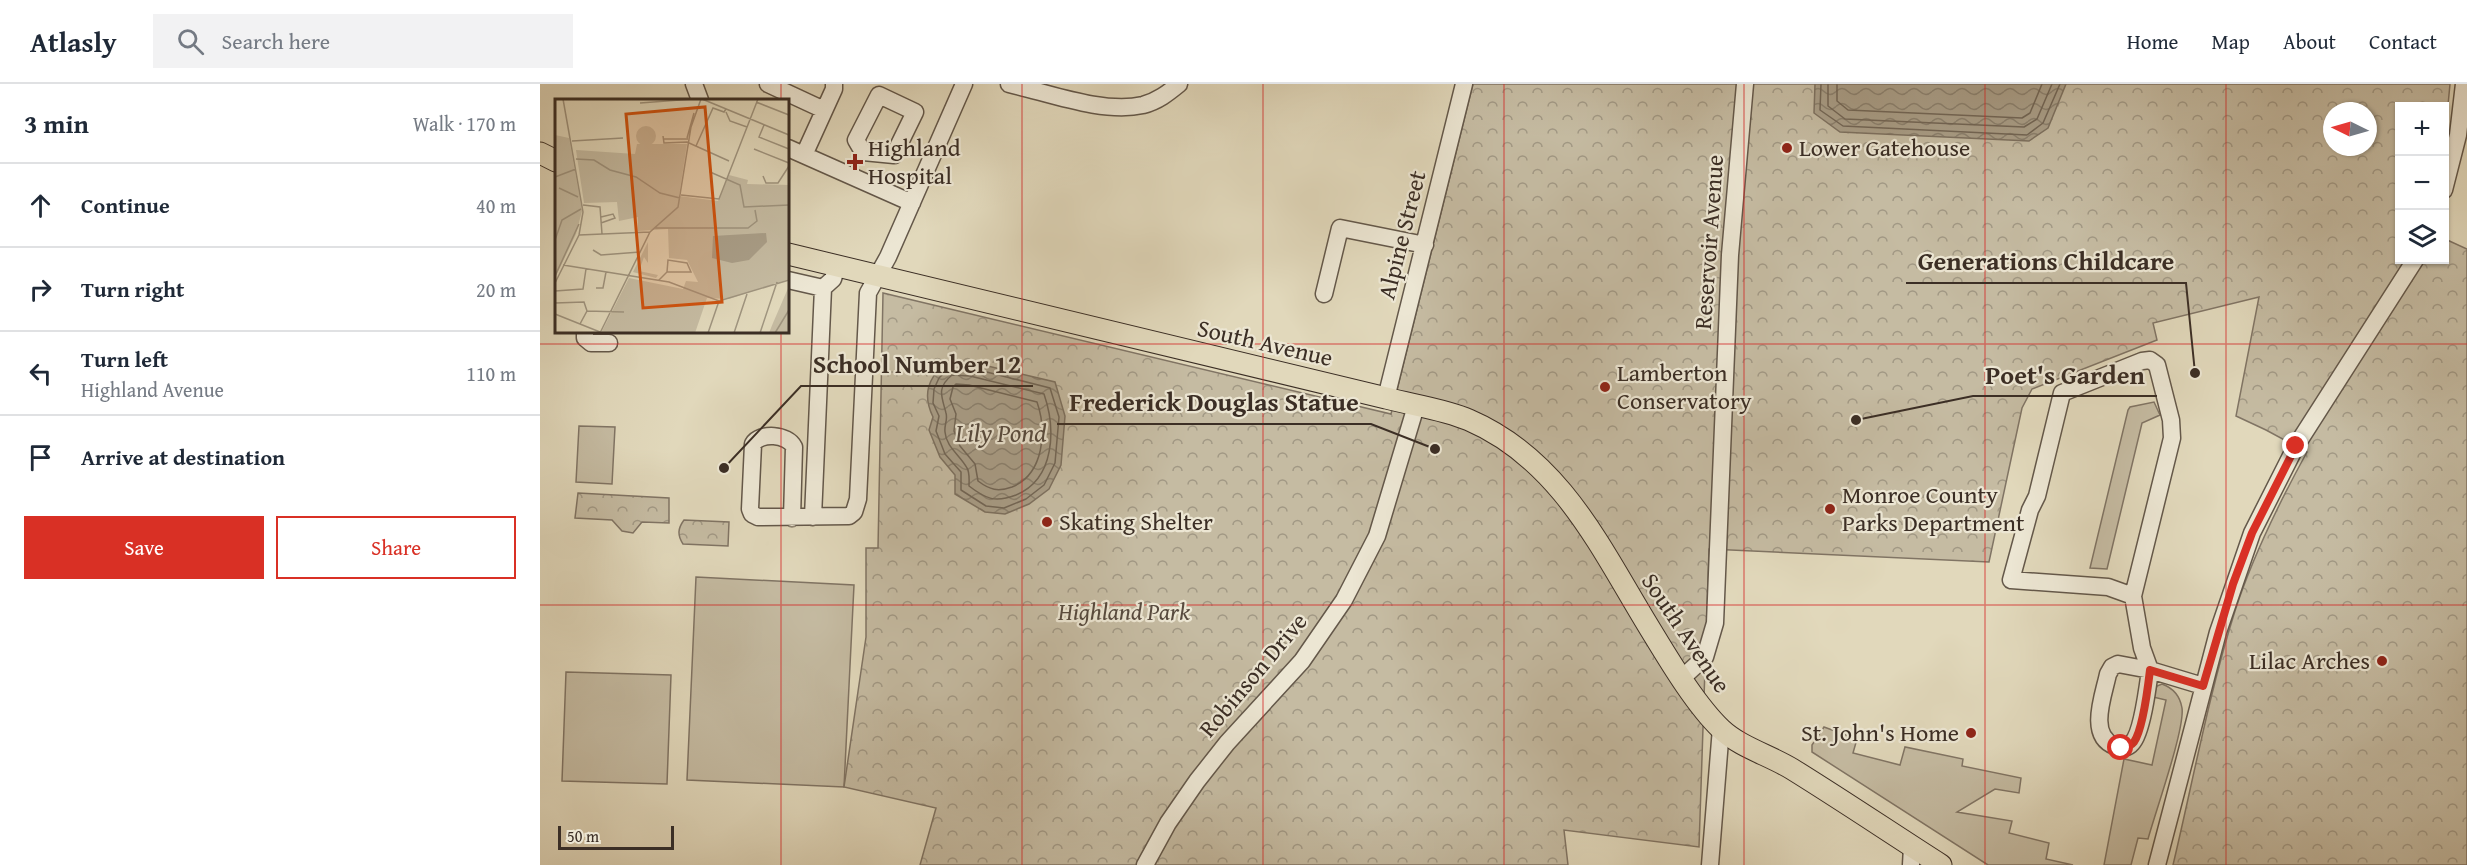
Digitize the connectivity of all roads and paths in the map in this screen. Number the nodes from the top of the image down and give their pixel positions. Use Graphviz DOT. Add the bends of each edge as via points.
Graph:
graph roads {
  1 [pos="694,84"];
  2 [pos="768,84"];
  3 [pos="834,84"];
  4 [pos="964,84"];
  5 [pos="1010,84"];
  6 [pos="1179,84"];
  7 [pos="1464,84"];
  8 [pos="1745,84"];
  9 [pos="2464,84"];
  10 [pos="700,99"];
  11 [pos="2465,107"];
  12 [pos="824,110"];
  13 [pos="789,148"];
  14 [pos="863,152"];
  15 [pos="540,153"];
  16 [pos="804,155"];
  17 [pos="555,160"];
  18 [pos="2449,173"];
  19 [pos="854,178"];
  20 [pos="912,203"];
  21 [pos="1425,245"];
  22 [pos="789,254"];
  23 [pos="2412,264"];
  24 [pos="837,266"];
  25 [pos="877,276"];
  26 [pos="789,280"];
  27 [pos="822,288"];
  28 [pos="1324,294"];
  29 [pos="585,333"];
  30 [pos="609,343"];
  31 [pos="1386,398"];
  32 [pos="1416,406"];
  33 [pos="813,517"];
  34 [pos="792,518"];
  35 [pos="2133,596"];
  36 [pos="2150,670"];
  37 [pos="1682,679"];
  38 [pos="2203,686"];
  39 [pos="1721,728"];
  40 [pos="1912,856"];
  41 [pos="1145,865"];
  42 [pos="1710,865"];
  43 [pos="1941,865"];
  44 [pos="2157,865"];
  1 -- 10 [label="street"];
  2 -- 12 [label="street"];
  3 -- 12 [label="street"];
  4 -- 20 [label="street"];
  5 -- 6 [label="street" via="1122,107 1144,105 1164,97"];
  7 -- 21 [label="street, Alpine Street"];
  8 -- 37 [label="street, Reservoir Avenue" via="1730,255 1715,622 1705,657"];
  9 -- 11 [label="street"];
  11 -- 18 [label="street"];
  12 -- 16 [label="street"];
  13 -- 16 [label="street"];
  14 -- 19 [label="street"];
  15 -- 17 [label="main road"];
  16 -- 19 [label="street"];
  19 -- 20 [label="street"];
  20 -- 25 [label="street"];
  21 -- 28 [label="street" via="1340,228"];
  21 -- 31 [label="street, Alpine Street"];
  22 -- 24 [label="main road, South Avenue"];
  23 -- 38 [label="street" via="2296,446 2270,496 2233,584"];
  24 -- 25 [label="main road, South Avenue"];
  24 -- 27 [label="street" via="833,279"];
  25 -- 31 [label="main road, South Avenue"];
  25 -- 33 [label="street" via="868,293 857,506 849,516"];
  26 -- 27 [label="street"];
  27 -- 33 [label="street"];
  29 -- 30 [label="street" via="591,343"];
  31 -- 32 [label="main road, South Avenue"];
  32 -- 37 [label="main road, South Avenue" via="1467,419 1500,436 1558,485 1580,513"];
  32 -- 41 [label="street, Robinson Drive" via="1377,537 1344,600 1302,661 1197,781"];
  33 -- 34 [label="street"];
  34 -- 34 [label="street" via="794,447 786,438 761,436 753,444 750,509 758,517"];
  35 -- 35 [label="street" via="2172,438 2157,365 2150,360 2062,393 2011,580 2108,587"];
  35 -- 36 [label="street"];
  36 -- 36 [label="street" via="2118,664 2108,674 2098,718 2110,744 2121,748 2134,741"];
  36 -- 38 [label="street"];
  37 -- 39 [label="main road, South Avenue"];
  38 -- 44 [label="street"];
  39 -- 40 [label="main road, South Avenue" via="1790,768"];
  39 -- 42 [label="street"];
  40 -- 43 [label="main road, South Avenue"];
}
